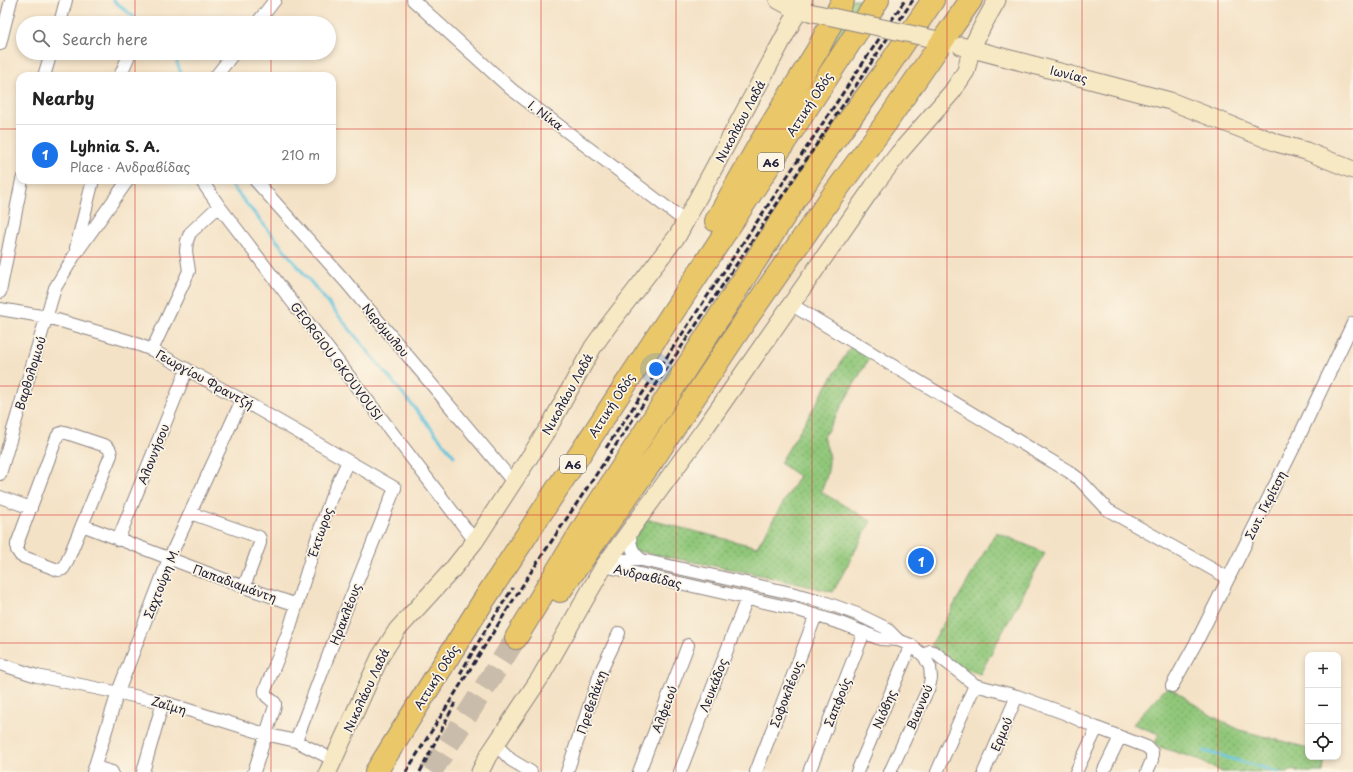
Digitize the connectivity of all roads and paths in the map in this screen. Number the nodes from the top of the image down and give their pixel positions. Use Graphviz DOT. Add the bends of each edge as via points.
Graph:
graph roads {
  1 [pos="11,0"];
  2 [pos="66,0"];
  3 [pos="275,0"];
  4 [pos="413,0"];
  5 [pos="778,0"];
  6 [pos="843,0"];
  7 [pos="878,0"];
  8 [pos="933,0"];
  9 [pos="950,0"];
  10 [pos="971,0"];
  11 [pos="997,0"];
  12 [pos="804,7"];
  13 [pos="62,16"];
  14 [pos="262,16"];
  15 [pos="0,44"];
  16 [pos="971,49"];
  17 [pos="49,60"];
  18 [pos="127,60"];
  19 [pos="229,60"];
  20 [pos="45,72"];
  21 [pos="122,72"];
  22 [pos="219,72"];
  23 [pos="883,74"];
  24 [pos="1353,170"];
  25 [pos="21,184"];
  26 [pos="92,184"];
  27 [pos="125,184"];
  28 [pos="204,184"];
  29 [pos="259,184"];
  30 [pos="219,206"];
  31 [pos="686,222"];
  32 [pos="74,256"];
  33 [pos="0,292"];
  34 [pos="792,305"];
  35 [pos="0,309"];
  36 [pos="47,317"];
  37 [pos="1353,323"];
  38 [pos="664,324"];
  39 [pos="152,350"];
  40 [pos="187,369"];
  41 [pos="242,400"];
  42 [pos="348,461"];
  43 [pos="0,474"];
  44 [pos="514,483"];
  45 [pos="395,488"];
  46 [pos="0,496"];
  47 [pos="31,508"];
  48 [pos="190,512"];
  49 [pos="82,525"];
  50 [pos="632,528"];
  51 [pos="118,540"];
  52 [pos="475,542"];
  53 [pos="170,559"];
  54 [pos="642,560"];
  55 [pos="604,566"];
  56 [pos="1228,578"];
  57 [pos="244,587"];
  58 [pos="747,598"];
  59 [pos="298,605"];
  60 [pos="816,615"];
  61 [pos="864,632"];
  62 [pos="619,633"];
  63 [pos="898,640"];
  64 [pos="688,645"];
  65 [pos="911,645"];
  66 [pos="924,656"];
  67 [pos="0,664"];
  68 [pos="975,685"];
  69 [pos="1172,686"];
  70 [pos="118,692"];
  71 [pos="1017,696"];
  72 [pos="163,702"];
  73 [pos="1097,728"];
  74 [pos="265,734"];
  75 [pos="1120,737"];
  76 [pos="296,741"];
  77 [pos="496,745"];
  78 [pos="331,766"];
  79 [pos="94,769"];
  80 [pos="112,772"];
  81 [pos="142,772"];
  82 [pos="254,772"];
  83 [pos="376,772"];
  84 [pos="480,772"];
  85 [pos="531,772"];
  86 [pos="567,772"];
  87 [pos="639,772"];
  88 [pos="680,772"];
  89 [pos="756,772"];
  90 [pos="808,772"];
  91 [pos="856,772"];
  92 [pos="890,772"];
  93 [pos="937,772"];
  94 [pos="984,772"];
  95 [pos="1076,772"];
  96 [pos="1104,772"];
  97 [pos="1147,772"];
  1 -- 15 [label="street"];
  2 -- 13 [label="street"];
  3 -- 14 [label="street"];
  4 -- 31 [label="street, Ι. Νίκα" via="511,89"];
  5 -- 12 [label="street, Ιωνίας"];
  6 -- 38 [label="highway" via="818,49 759,144 695,259"];
  7 -- 38 [label="highway, Αττική Οδός / Α6"];
  8 -- 23 [label="highway"];
  9 -- 23 [label="highway" via="928,29"];
  10 -- 23 [label="highway, bridge" via="747,318 653,460 548,608 516,638 591,515 829,147"];
  11 -- 16 [label="street"];
  12 -- 16 [label="street, Ιωνίας, bridge"];
  12 -- 31 [label="street, Νικολάου Λαδά"];
  16 -- 24 [label="street, Ιωνίας" via="1170,101 1277,143 1306,150"];
  16 -- 34 [label="street" via="966,71 952,92 873,187"];
  17 -- 20 [label="street"];
  18 -- 21 [label="street"];
  19 -- 22 [label="street"];
  25 -- 33 [label="street"];
  26 -- 32 [label="street"];
  27 -- 32 [label="street"];
  28 -- 30 [label="street, GEORGIOU GKOUVOUSI"];
  29 -- 44 [label="street, Νερόμυλου" via="346,282"];
  30 -- 39 [label="street" via="190,233 186,251 189,271"];
  30 -- 52 [label="street, GEORGIOU GKOUVOUSI"];
  31 -- 44 [label="street, Νικολάου Λαδά" via="593,347 549,427"];
  32 -- 36 [label="street" via="55,288"];
  34 -- 50 [label="street"];
  34 -- 56 [label="street" via="1068,471 1108,510"];
  35 -- 36 [label="street, Γεωργίου Φραντζή"];
  36 -- 39 [label="street, Γεωργίου Φραντζή"];
  36 -- 43 [label="street, Βαρθολομιού"];
  37 -- 56 [label="street, Σωτ. Γκρίτση"];
  38 -- 83 [label="highway, Αττική Οδός / Α6" via="482,603"];
  39 -- 40 [label="street, Γεωργίου Φραντζή"];
  40 -- 41 [label="street, Γεωργίου Φραντζή"];
  40 -- 51 [label="street, Αλοννήσου"];
  41 -- 42 [label="street, Γεωργίου Φραντζή"];
  41 -- 48 [label="street, Σαχτούρη Μ."];
  42 -- 45 [label="street, Γεωργίου Φραντζή"];
  42 -- 59 [label="street, Έκτωρος" via="319,532"];
  44 -- 52 [label="street, Νικολάου Λαδά"];
  45 -- 76 [label="street, Ηρακλέους"];
  46 -- 47 [label="street"];
  47 -- 49 [label="street" via="17,550 21,556 58,570 63,569 66,564"];
  47 -- 49 [label="street" via="57,437 64,432 106,446 111,455"];
  48 -- 53 [label="street, Σαχτούρη Μ."];
  48 -- 57 [label="street" via="259,536 260,544"];
  49 -- 51 [label="street, Παπαδιαμάντη"];
  50 -- 54 [label="street" via="630,545 633,552"];
  50 -- 55 [label="street"];
  51 -- 53 [label="street, Παπαδιαμάντη"];
  52 -- 78 [label="street, Νικολάου Λαδά" via="388,642"];
  53 -- 57 [label="street, Παπαδιαμάντη"];
  53 -- 70 [label="street, Σαχτούρη Μ."];
  54 -- 55 [label="street, Ανδραβίδας" via="623,560"];
  54 -- 63 [label="street, Ανδραβίδας" via="821,602 857,614 886,628"];
  55 -- 58 [label="street, Ανδραβίδας"];
  55 -- 77 [label="street" via="540,678"];
  56 -- 69 [label="street, Σωτ. Γκρίτση"];
  57 -- 59 [label="street, Παπαδιαμάντη"];
  58 -- 60 [label="street, Ανδραβίδας"];
  58 -- 88 [label="street, Λευκάδος"];
  59 -- 74 [label="street, Έκτωρος" via="265,690 266,696 275,703"];
  60 -- 61 [label="street, Ανδραβίδας"];
  60 -- 89 [label="street, Σοφοκλέους"];
  61 -- 63 [label="street, Ανδραβίδας" via="880,640"];
  61 -- 90 [label="street, Σαπφούς"];
  62 -- 86 [label="street, Πρεβελάκη" via="601,671"];
  63 -- 65 [label="street, Ανδραβίδας"];
  64 -- 87 [label="street, Αλφειού"];
  65 -- 66 [label="street"];
  65 -- 91 [label="street, Νιόβης"];
  66 -- 68 [label="street" via="930,651 934,652"];
  66 -- 92 [label="street, Βιαννού" via="930,667 929,687"];
  67 -- 70 [label="street, Ζαΐμη" via="37,676"];
  68 -- 71 [label="street"];
  68 -- 93 [label="street"];
  70 -- 72 [label="street, Ζαΐμη"];
  70 -- 79 [label="street, Σαχτούρη Μ."];
  71 -- 73 [label="street"];
  71 -- 94 [label="street, Ερμού"];
  72 -- 74 [label="street, Ζαΐμη"];
  72 -- 81 [label="street"];
  73 -- 75 [label="street"];
  73 -- 95 [label="street"];
  74 -- 76 [label="street, Ζαΐμη"];
  74 -- 82 [label="street"];
  75 -- 96 [label="street"];
  75 -- 97 [label="street" via="1147,747 1152,752"];
  76 -- 78 [label="street, Ζαΐμη"];
  77 -- 84 [label="street"];
  77 -- 85 [label="street" via="512,760"];
  79 -- 80 [label="street"];
}
